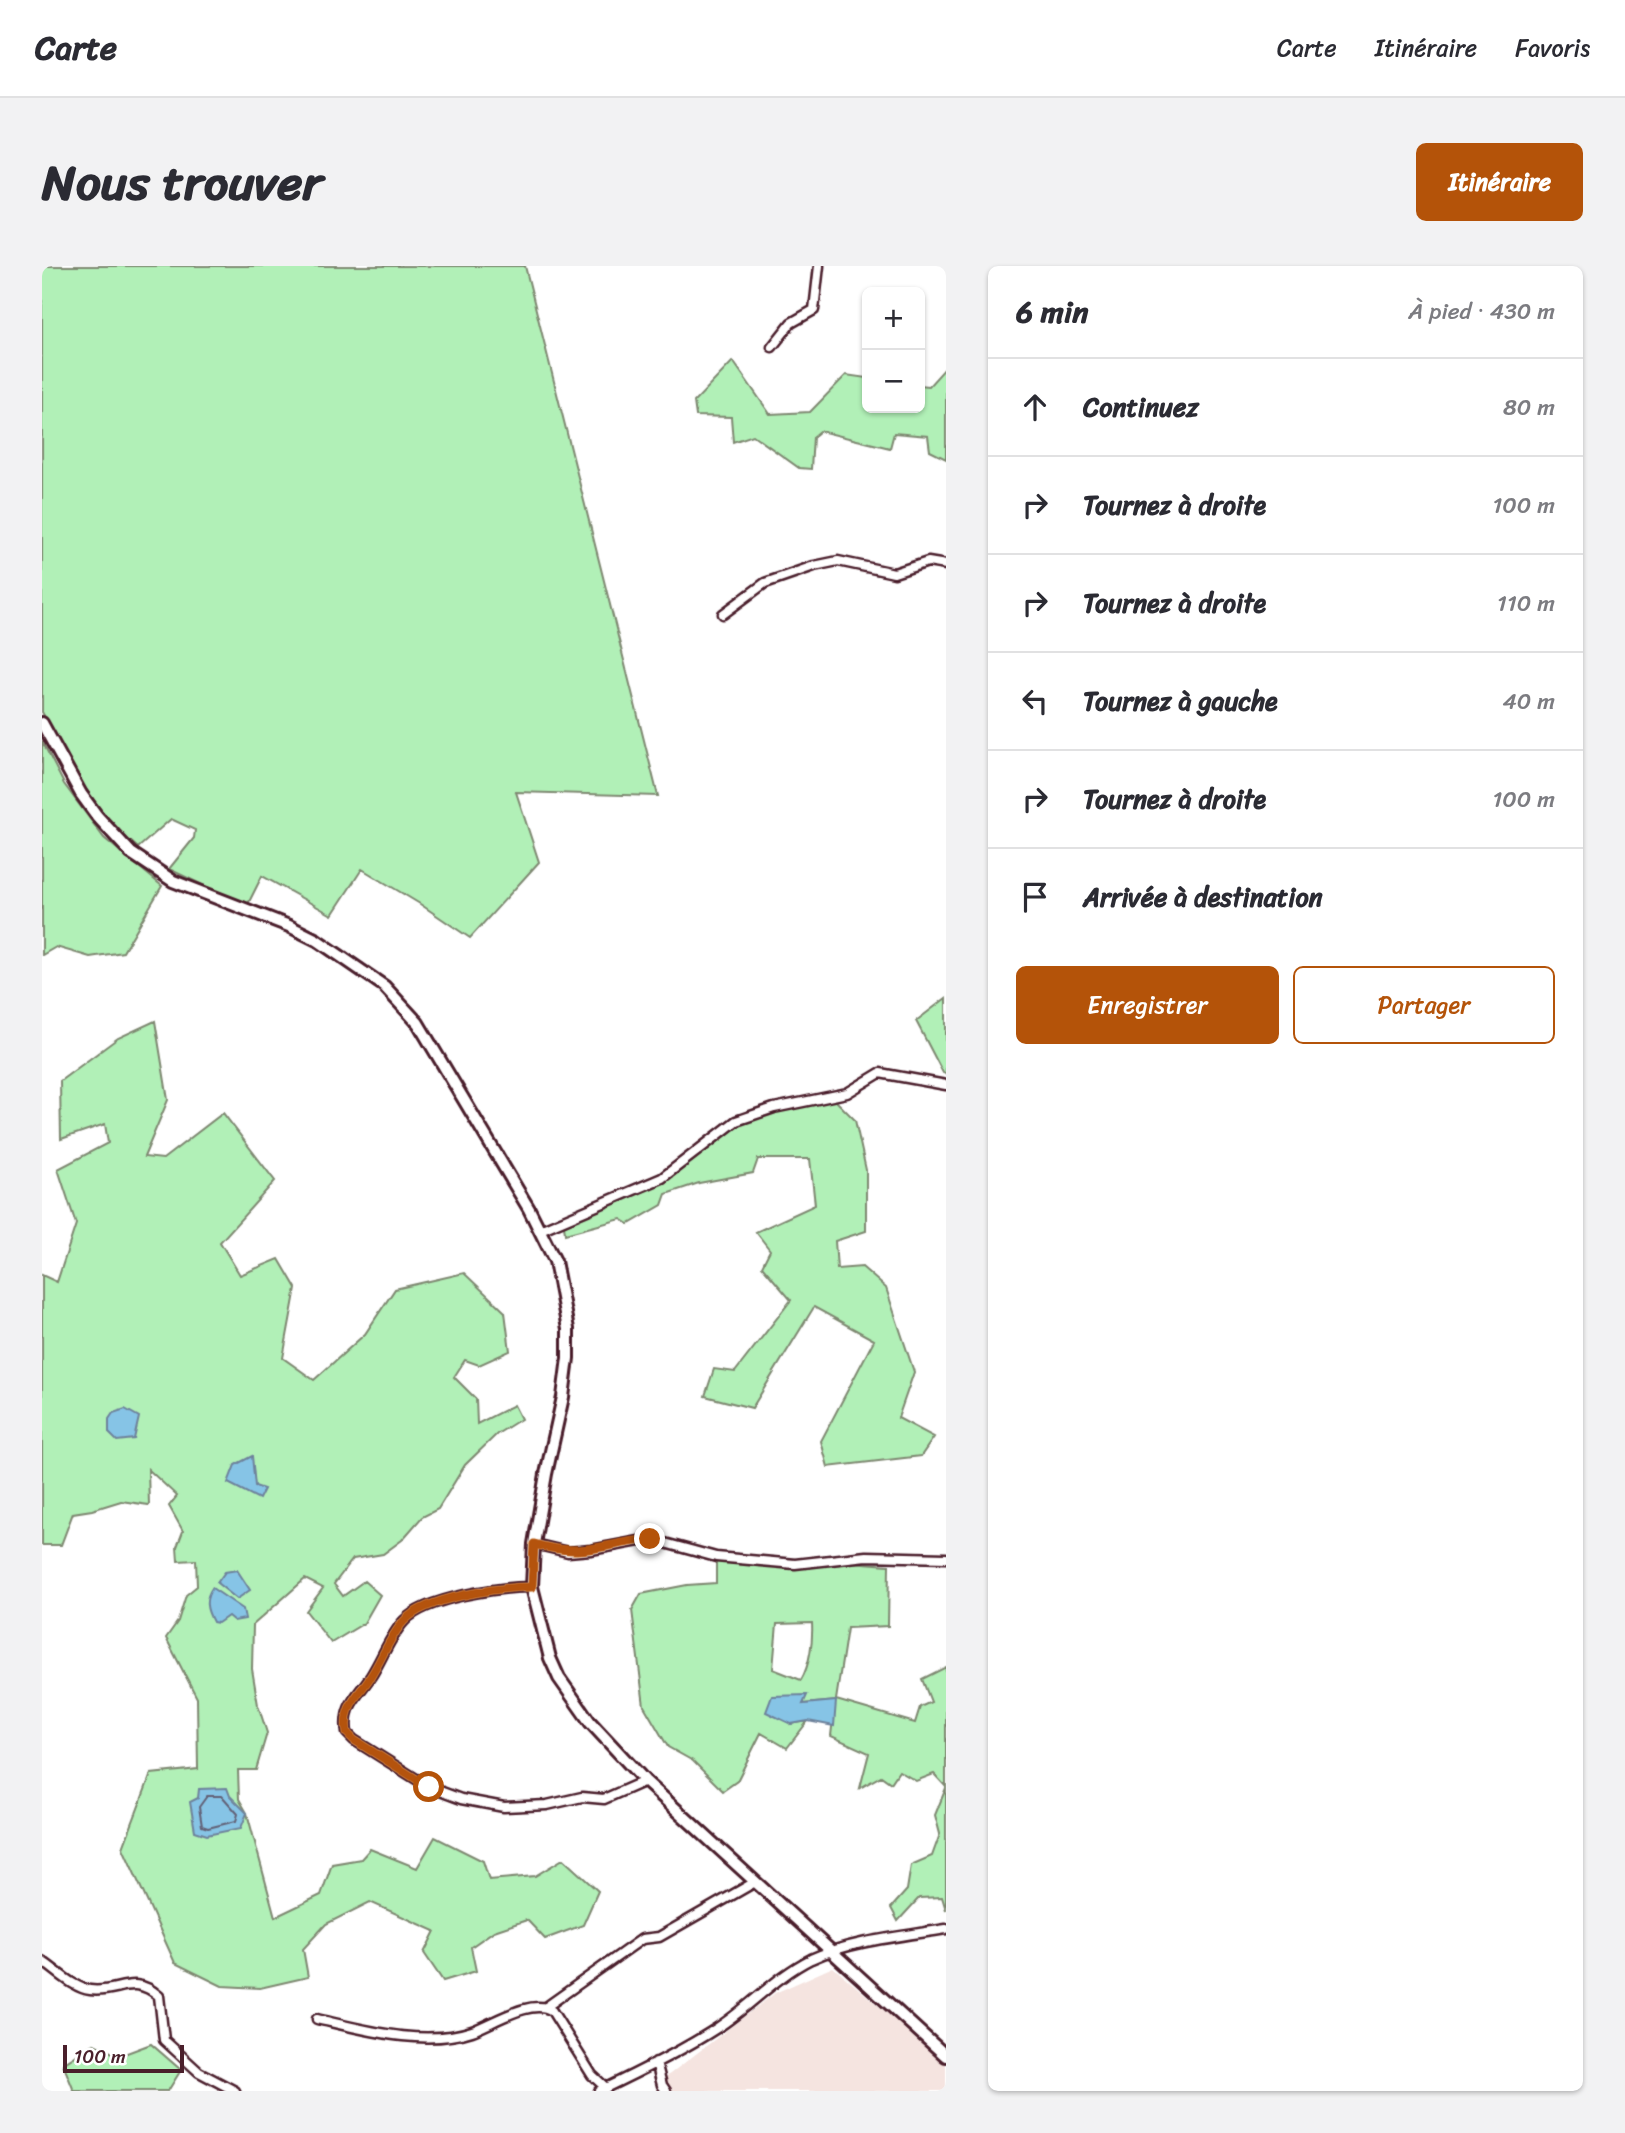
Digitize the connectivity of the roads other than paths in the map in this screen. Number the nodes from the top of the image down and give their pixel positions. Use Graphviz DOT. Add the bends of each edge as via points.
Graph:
graph roads {
  1 [pos="819,266"];
  2 [pos="772,347"];
  3 [pos="946,565"];
  4 [pos="723,614"];
  5 [pos="42,723"];
  6 [pos="946,1085"];
  7 [pos="540,1230"];
  8 [pos="534,1544"];
  9 [pos="946,1558"];
  10 [pos="532,1587"];
  11 [pos="645,1781"];
  12 [pos="755,1882"];
  13 [pos="946,1929"];
  14 [pos="830,1952"];
  15 [pos="42,1961"];
  16 [pos="545,2007"];
  17 [pos="317,2020"];
  18 [pos="946,2056"];
  19 [pos="656,2063"];
  20 [pos="603,2090"];
  21 [pos="235,2091"];
  22 [pos="666,2091"];
  1 -- 2 [label="street" via="814,310 791,323"];
  3 -- 4 [label="street" via="928,562 894,573 838,561 814,566 765,583"];
  5 -- 7 [label="street" via="81,793 131,853 173,881 317,940 401,1003 418,1023"];
  6 -- 7 [label="street" via="880,1073 847,1093 736,1121 662,1178"];
  7 -- 8 [label="street" via="555,1261 568,1329 568,1358"];
  8 -- 9 [label="street" via="568,1552 650,1539 716,1557 795,1564 866,1556"];
  8 -- 10 [label="street"];
  10 -- 11 [label="street" via="559,1678 590,1723"];
  10 -- 11 [label="street" via="462,1595 410,1615 346,1712 347,1733 429,1787 504,1807 582,1797 604,1799"];
  11 -- 12 [label="street"];
  12 -- 14 [label="street"];
  12 -- 16 [label="street" via="659,1937 642,1939"];
  13 -- 14 [label="street"];
  14 -- 18 [label="street"];
  14 -- 19 [label="street" via="780,1977 718,2027"];
  15 -- 21 [label="street" via="88,1990 149,1987 159,1996 164,2040 199,2072"];
  16 -- 17 [label="street" via="520,2011 471,2031 425,2039"];
  16 -- 20 [label="street"];
  19 -- 20 [label="street"];
  19 -- 22 [label="street"];
}
